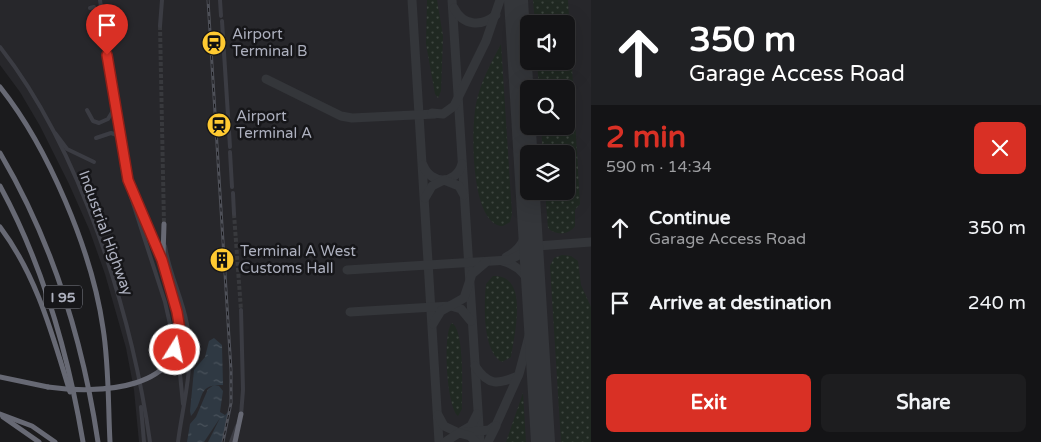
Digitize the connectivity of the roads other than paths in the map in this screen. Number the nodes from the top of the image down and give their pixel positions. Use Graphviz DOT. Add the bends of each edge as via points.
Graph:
graph roads {
  1 [pos="100,0"];
  2 [pos="162,0"];
  3 [pos="220,0"];
  4 [pos="90,8"];
  5 [pos="103,24"];
  6 [pos="160,26"];
  7 [pos="0,48"];
  8 [pos="0,87"];
  9 [pos="115,108"];
  10 [pos="87,110"];
  11 [pos="50,127"];
  12 [pos="120,136"];
  13 [pos="96,138"];
  14 [pos="0,154"];
  15 [pos="94,162"];
  16 [pos="128,180"];
  17 [pos="0,186"];
  18 [pos="232,187"];
  19 [pos="233,193"];
  20 [pos="234,214"];
  21 [pos="164,224"];
  22 [pos="0,226"];
  23 [pos="165,267"];
  24 [pos="240,310"];
  25 [pos="0,377"];
  26 [pos="140,387"];
  27 [pos="183,404"];
  28 [pos="0,414"];
  29 [pos="241,414"];
  30 [pos="80,424"];
  31 [pos="40,442"];
  32 [pos="55,442"];
  33 [pos="83,442"];
  34 [pos="98,442"];
  35 [pos="110,442"];
  36 [pos="144,442"];
  37 [pos="150,442"];
  38 [pos="178,442"];
  39 [pos="231,442"];
  40 [pos="235,442"];
  1 -- 5 [label="street"];
  2 -- 6 [label="street"];
  3 -- 18 [label="street"];
  4 -- 5 [label="street" via="94,8"];
  5 -- 9 [label="street"];
  7 -- 11 [label="street, Industrial Highway"];
  8 -- 35 [label="highway" via="47,163 92,278 104,333"];
  9 -- 10 [label="street" via="110,118 100,123 93,121"];
  9 -- 12 [label="street"];
  11 -- 15 [label="street" via="66,148"];
  11 -- 26 [label="street, Industrial Highway" via="106,255"];
  12 -- 13 [label="street" via="111,133"];
  12 -- 16 [label="street"];
  14 -- 34 [label="highway, I 95" via="28,206 59,282 84,368"];
  16 -- 23 [label="highway"];
  16 -- 27 [label="street" via="167,311 179,364"];
  17 -- 30 [label="highway, I 95" via="46,293 68,365"];
  19 -- 20 [label="street"];
  21 -- 23 [label="highway" via="162,247"];
  21 -- 27 [label="street" via="168,264 184,312 190,344"];
  22 -- 30 [label="highway" via="19,255 40,298"];
  23 -- 25 [label="highway, bridge" via="179,320 179,337 172,357 145,380 125,387 98,390 48,387"];
  24 -- 29 [label="street"];
  26 -- 36 [label="street"];
  26 -- 37 [label="street, Industrial Highway"];
  27 -- 38 [label="street"];
  28 -- 31 [label="highway"];
  28 -- 32 [label="highway" via="32,426"];
  29 -- 39 [label="street"];
  29 -- 40 [label="highway"];
  30 -- 33 [label="highway, I 95"];
}
